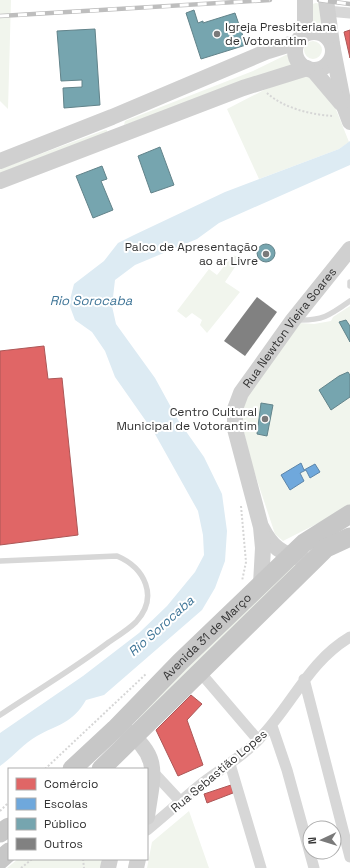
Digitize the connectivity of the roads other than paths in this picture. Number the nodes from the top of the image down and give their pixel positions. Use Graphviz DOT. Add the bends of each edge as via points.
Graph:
graph roads {
  1 [pos="304,0"];
  2 [pos="327,6"];
  3 [pos="350,13"];
  4 [pos="299,39"];
  5 [pos="332,47"];
  6 [pos="310,69"];
  7 [pos="344,115"];
  8 [pos="112,117"];
  9 [pos="120,136"];
  10 [pos="0,161"];
  11 [pos="0,182"];
  12 [pos="350,249"];
  13 [pos="350,300"];
  14 [pos="293,320"];
  15 [pos="350,514"];
  16 [pos="261,526"];
  17 [pos="350,537"];
  18 [pos="290,556"];
  19 [pos="314,560"];
  20 [pos="0,561"];
  21 [pos="261,584"];
  22 [pos="350,637"];
  23 [pos="199,671"];
  24 [pos="304,679"];
  25 [pos="0,715"];
  26 [pos="272,726"];
  27 [pos="115,730"];
  28 [pos="135,737"];
  29 [pos="258,740"];
  30 [pos="230,764"];
  31 [pos="73,768"];
  32 [pos="102,768"];
  33 [pos="150,774"];
  34 [pos="181,802"];
  35 [pos="148,803"];
  36 [pos="148,829"];
  37 [pos="8,853"];
  38 [pos="350,857"];
  39 [pos="0,860"];
  40 [pos="261,868"];
  41 [pos="314,868"];
  1 -- 4 [label="main road" via="305,22"];
  2 -- 3 [label="street"];
  2 -- 5 [label="main road"];
  4 -- 5 [label="main road" via="312,32 318,32 329,39"];
  4 -- 6 [label="main road" via="295,54 301,65"];
  4 -- 8 [label="main road"];
  5 -- 6 [label="main road" via="329,62 319,69"];
  5 -- 7 [label="main road"];
  6 -- 7 [label="main road"];
  6 -- 9 [label="main road" via="259,83"];
  8 -- 9 [label="main road"];
  8 -- 10 [label="main road"];
  9 -- 11 [label="main road"];
  12 -- 14 [label="main road, Rua Newton Vieira Soares"];
  13 -- 14 [label="lane" via="321,319"];
  14 -- 16 [label="main road, Rua Newton Vieira Soares" via="241,393 235,409 235,429"];
  15 -- 18 [label="highway, Avenida 31 de Março" via="304,543"];
  16 -- 18 [label="main road" via="273,546"];
  16 -- 21 [label="main road"];
  17 -- 19 [label="highway, Avenida 31 de Março" via="326,548"];
  18 -- 19 [label="main road"];
  18 -- 21 [label="highway, Avenida 31 de Março"];
  19 -- 23 [label="highway, Avenida 31 de Março"];
  20 -- 25 [label="lane" via="117,556 129,561 140,572 148,587 147,603 136,621 96,652"];
  21 -- 27 [label="highway, Avenida 31 de Março" via="180,662"];
  22 -- 24 [label="street, Rua Sebastião Lopes" via="334,646"];
  23 -- 28 [label="highway, Avenida 31 de Março"];
  23 -- 29 [label="street"];
  24 -- 26 [label="street, Rua Sebastião Lopes"];
  24 -- 38 [label="street"];
  26 -- 29 [label="street, Rua Sebastião Lopes"];
  26 -- 41 [label="street"];
  27 -- 28 [label="main road" via="125,730"];
  27 -- 31 [label="highway, Avenida 31 de Março"];
  28 -- 32 [label="highway, Avenida 31 de Março"];
  28 -- 33 [label="main road" via="149,754"];
  29 -- 30 [label="street, Rua Sebastião Lopes"];
  30 -- 34 [label="street, Rua Sebastião Lopes"];
  30 -- 40 [label="street"];
  33 -- 34 [label="street"];
  33 -- 35 [label="main road"];
  34 -- 36 [label="street, Rua Sebastião Lopes"];
  37 -- 39 [label="highway"];
}
